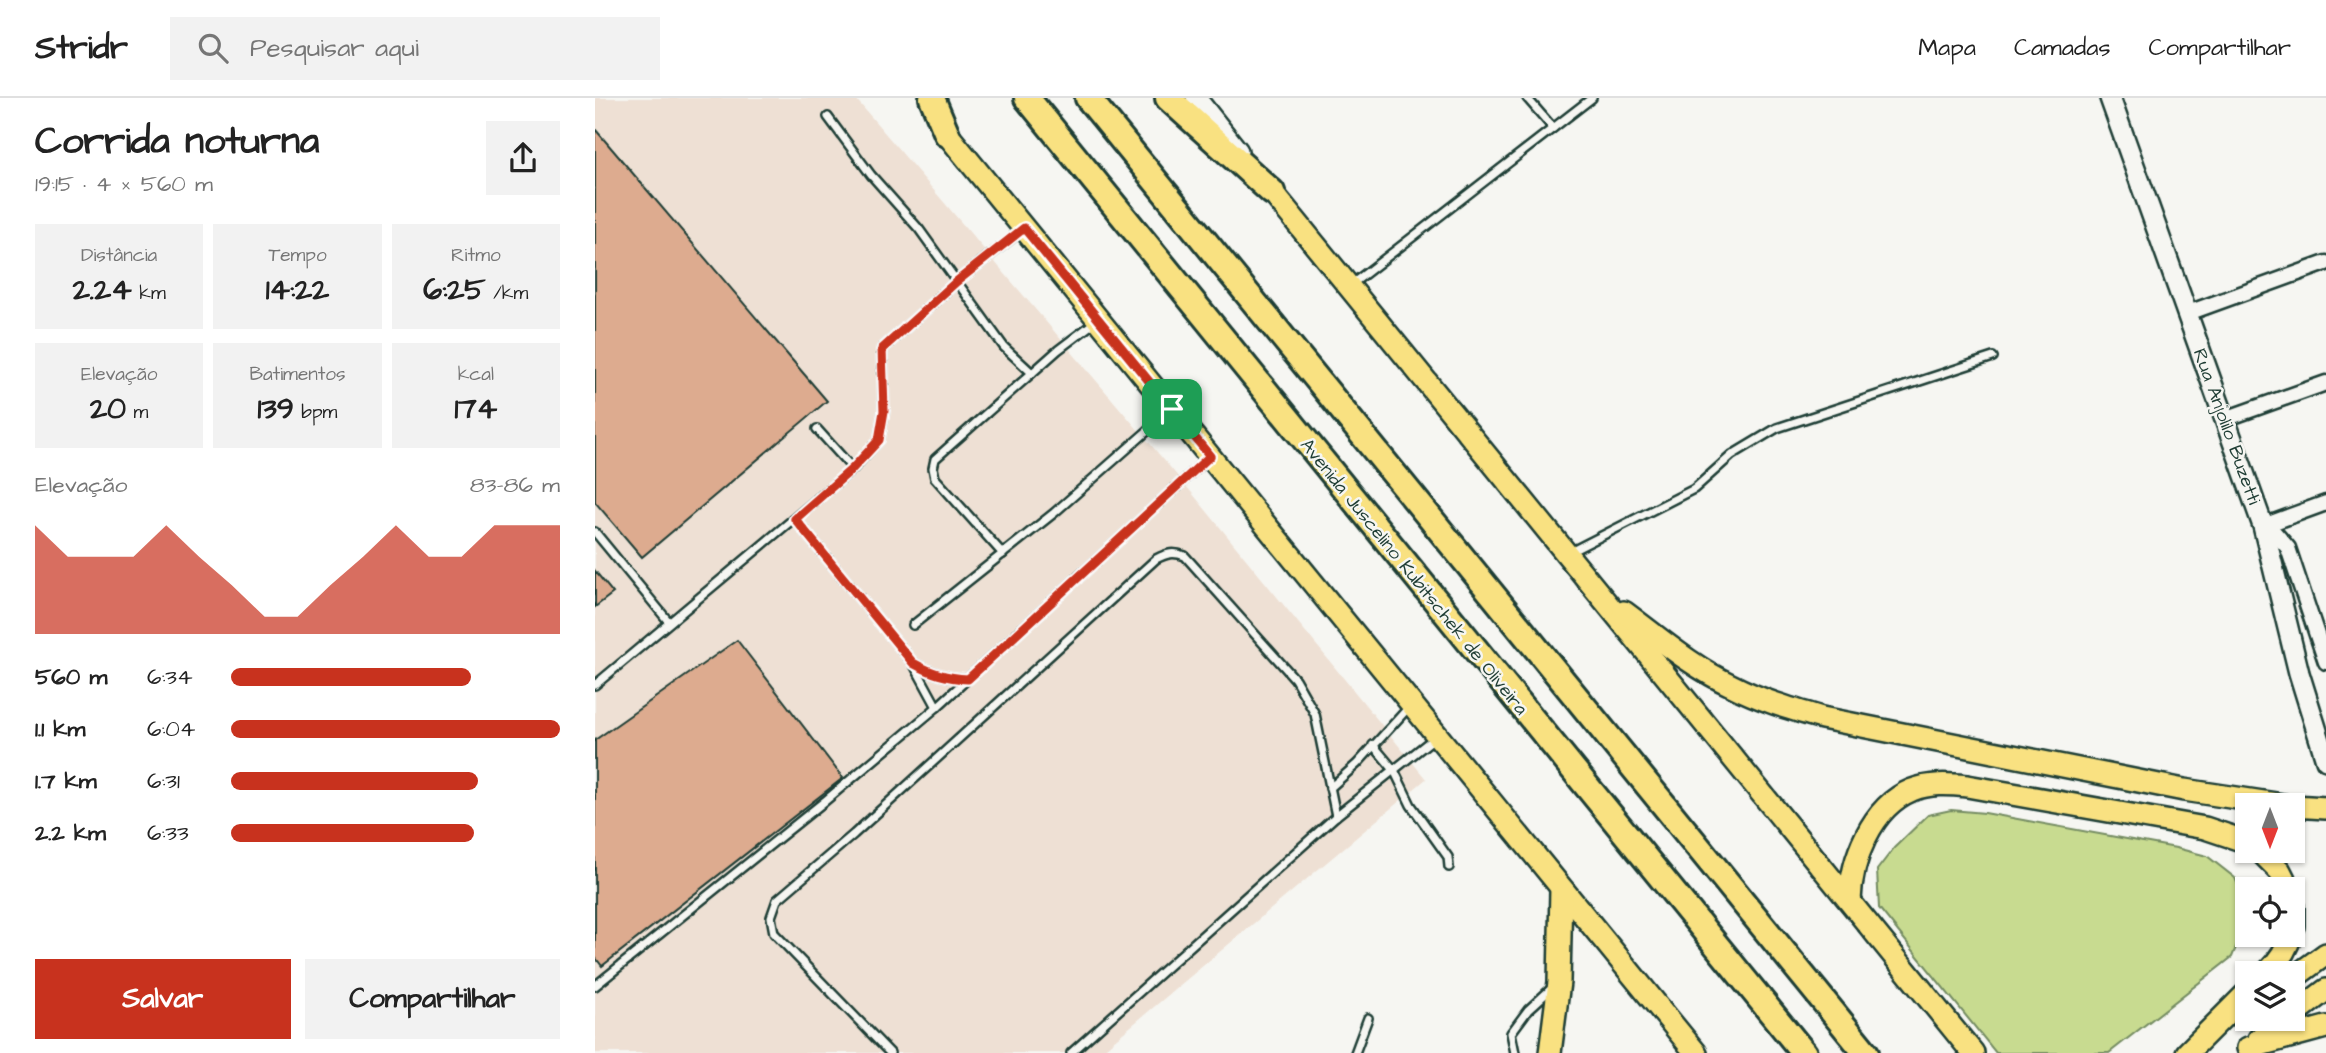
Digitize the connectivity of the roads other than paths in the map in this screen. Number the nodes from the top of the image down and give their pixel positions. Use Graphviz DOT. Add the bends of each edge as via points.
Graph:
graph roads {
  1 [pos="918,98"];
  2 [pos="932,98"];
  3 [pos="1027,98"];
  4 [pos="1089,98"];
  5 [pos="1168,98"];
  6 [pos="1196,98"];
  7 [pos="1527,98"];
  8 [pos="1592,98"];
  9 [pos="2110,98"];
  10 [pos="828,117"];
  11 [pos="1553,128"];
  12 [pos="947,134"];
  13 [pos="1272,192"];
  14 [pos="1024,228"];
  15 [pos="2326,263"];
  16 [pos="956,282"];
  17 [pos="1349,286"];
  18 [pos="2187,313"];
  19 [pos="1098,319"];
  20 [pos="1993,357"];
  21 [pos="1031,373"];
  22 [pos="2326,383"];
  23 [pos="1172,409"];
  24 [pos="2225,419"];
  25 [pos="817,429"];
  26 [pos="1210,456"];
  27 [pos="852,469"];
  28 [pos="2326,503"];
  29 [pos="795,519"];
  30 [pos="2263,526"];
  31 [pos="595,532"];
  32 [pos="1003,554"];
  33 [pos="1567,554"];
  34 [pos="1600,594"];
  35 [pos="669,622"];
  36 [pos="913,625"];
  37 [pos="2326,662"];
  38 [pos="913,663"];
  39 [pos="968,679"];
  40 [pos="595,685"];
  41 [pos="1412,704"];
  42 [pos="937,706"];
  43 [pos="1437,736"];
  44 [pos="1373,745"];
  45 [pos="2326,760"];
  46 [pos="1394,770"];
  47 [pos="1330,788"];
  48 [pos="2235,798"];
  49 [pos="2305,807"];
  50 [pos="2326,808"];
  51 [pos="1336,816"];
  52 [pos="2235,838"];
  53 [pos="1857,857"];
  54 [pos="1816,860"];
  55 [pos="2272,863"];
  56 [pos="1449,867"];
  57 [pos="2283,877"];
  58 [pos="1561,890"];
  59 [pos="1850,901"];
  60 [pos="2326,954"];
  61 [pos="2305,969"];
  62 [pos="1559,982"];
  63 [pos="595,986"];
  64 [pos="2326,990"];
  65 [pos="2235,1005"];
  66 [pos="2305,1006"];
  67 [pos="1368,1018"];
  68 [pos="2235,1020"];
  69 [pos="2326,1027"];
  70 [pos="2270,1031"];
  71 [pos="2244,1050"];
  72 [pos="890,1053"];
  73 [pos="1070,1053"];
  74 [pos="1355,1053"];
  75 [pos="1515,1053"];
  76 [pos="1550,1053"];
  77 [pos="1696,1053"];
  78 [pos="1804,1053"];
  79 [pos="1866,1053"];
  80 [pos="1973,1053"];
  81 [pos="2189,1053"];
  1 -- 12 [label="main road"];
  2 -- 12 [label="highway"];
  3 -- 78 [label="highway, Avenida Juscelino Kubitschek de Oliveira"];
  4 -- 79 [label="highway"];
  5 -- 13 [label="highway"];
  6 -- 13 [label="main road"];
  7 -- 11 [label="lane"];
  8 -- 11 [label="lane"];
  9 -- 18 [label="main road, Rua Anjolilo Buzetti"];
  10 -- 16 [label="lane"];
  11 -- 17 [label="lane"];
  12 -- 14 [label="main road"];
  13 -- 17 [label="main road"];
  14 -- 16 [label="lane"];
  14 -- 19 [label="main road"];
  15 -- 18 [label="street"];
  16 -- 21 [label="lane" via="1004,347"];
  16 -- 27 [label="lane" via="882,349 884,411 879,440"];
  17 -- 33 [label="main road"];
  18 -- 24 [label="main road, Rua Anjolilo Buzetti"];
  19 -- 21 [label="lane"];
  19 -- 23 [label="main road"];
  20 -- 33 [label="lane" via="1777,428 1732,455 1694,489"];
  21 -- 32 [label="lane" via="935,459 933,468 935,478"];
  22 -- 24 [label="street"];
  23 -- 26 [label="main road"];
  23 -- 32 [label="lane"];
  24 -- 30 [label="main road, Rua Anjolilo Buzetti"];
  25 -- 27 [label="lane"];
  26 -- 39 [label="lane"];
  26 -- 41 [label="main road"];
  27 -- 29 [label="lane"];
  28 -- 30 [label="street"];
  29 -- 35 [label="lane"];
  29 -- 38 [label="lane"];
  30 -- 37 [label="street" via="2288,548"];
  30 -- 45 [label="main road, Rua Anjolilo Buzetti"];
  31 -- 35 [label="lane"];
  32 -- 36 [label="lane"];
  33 -- 34 [label="main road"];
  34 -- 48 [label="main road" via="1729,685 1793,710"];
  34 -- 54 [label="main road"];
  35 -- 40 [label="lane"];
  38 -- 39 [label="lane" via="949,678"];
  38 -- 42 [label="lane"];
  39 -- 42 [label="lane"];
  41 -- 43 [label="main road"];
  41 -- 44 [label="lane"];
  42 -- 63 [label="lane"];
  43 -- 46 [label="lane"];
  43 -- 58 [label="main road"];
  44 -- 46 [label="lane"];
  44 -- 47 [label="lane"];
  46 -- 51 [label="lane"];
  46 -- 56 [label="lane" via="1411,805 1448,857"];
  47 -- 51 [label="lane"];
  47 -- 72 [label="lane" via="1315,714 1295,679 1185,556 1175,552 1156,559 777,900 771,917 774,933"];
  49 -- 50 [label="main road"];
  51 -- 73 [label="lane"];
  52 -- 53 [label="main road" via="2205,828 1947,784 1912,790 1898,798 1873,825"];
  53 -- 54 [label="main road" via="1837,862"];
  53 -- 59 [label="main road"];
  54 -- 59 [label="main road"];
  55 -- 57 [label="main road"];
  58 -- 62 [label="main road"];
  58 -- 77 [label="main road"];
  59 -- 80 [label="main road"];
  60 -- 61 [label="main road"];
  62 -- 75 [label="lane" via="1511,1033"];
  62 -- 76 [label="main road"];
  64 -- 66 [label="main road"];
  65 -- 81 [label="main road"];
  67 -- 74 [label="lane"];
  68 -- 81 [label="main road"];
  69 -- 71 [label="main road"];
  70 -- 71 [label="main road"];
}
